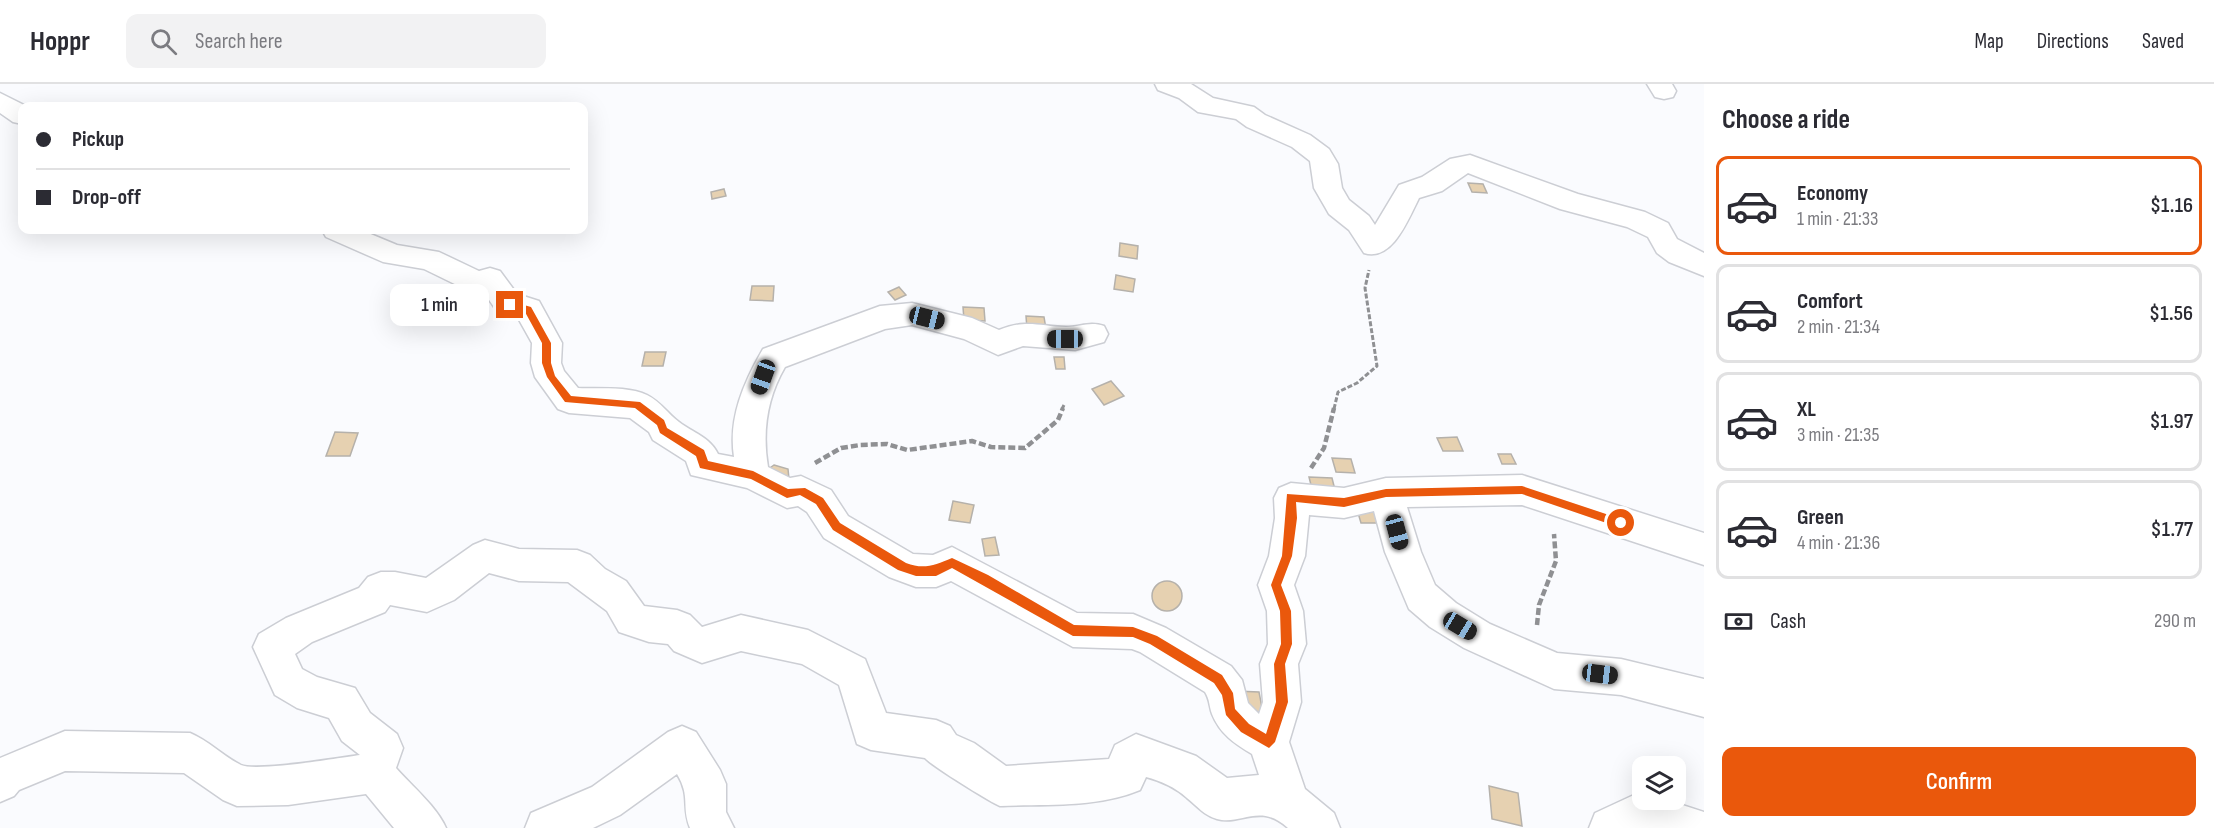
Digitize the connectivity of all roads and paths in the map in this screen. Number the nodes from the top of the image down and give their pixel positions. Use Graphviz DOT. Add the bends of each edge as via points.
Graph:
graph roads {
  1 [pos="1167,84"];
  2 [pos="0,101"];
  3 [pos="18,113"];
  4 [pos="345,234"];
  5 [pos="1374,246"];
  6 [pos="1704,265"];
  7 [pos="1093,334"];
  8 [pos="1064,405"];
  9 [pos="753,475"];
  10 [pos="1386,493"];
  11 [pos="787,494"];
  12 [pos="1537,495"];
  13 [pos="1291,498"];
  14 [pos="1704,549"];
  15 [pos="1520,653"];
  16 [pos="1704,698"];
  17 [pos="1269,742"];
  18 [pos="374,773"];
  19 [pos="0,782"];
  20 [pos="1305,815"];
  21 [pos="425,828"];
  22 [pos="546,828"];
  23 [pos="713,828"];
  24 [pos="1610,828"];
  25 [pos="1693,828"];
  1 -- 5 [label="street" via="1188,92 1207,106 1245,113 1313,150 1325,164 1328,188 1340,207 1359,223"];
  2 -- 3 [label="street"];
  4 -- 9 [label="street" via="393,255 429,259 477,282 490,279 510,305 528,309 547,343 546,363 551,377 569,400 637,405 661,423 664,430 700,453 704,465"];
  5 -- 6 [label="street" via="1409,192 1432,184 1459,165 1470,164 1570,202 1635,219 1658,230 1667,246 1679,255"];
  5 -- 13 [label="path" via="1365,288 1377,366 1357,383 1338,392 1324,448"];
  7 -- 9 [label="street" via="1079,339 1050,339 1023,333 998,344 972,330 912,314 880,318 774,358 753,404 748,443"];
  8 -- 11 [label="path" via="1058,420 1025,448 1002,448 972,441 907,450 887,444 841,448 804,469"];
  9 -- 11 [label="street"];
  10 -- 12 [label="street" via="1522,490"];
  10 -- 13 [label="street" via="1344,503"];
  10 -- 15 [label="street" via="1403,552 1422,597 1477,636"];
  11 -- 17 [label="street" via="801,491 819,501 836,527 916,572 936,572 952,563 1073,630 1133,632 1153,640 1218,679 1227,693 1230,711 1245,728"];
  12 -- 14 [label="street"];
  12 -- 15 [label="path" via="1556,538 1556,561 1539,605 1536,635"];
  13 -- 17 [label="street" via="1287,556 1276,585 1285,611 1287,644 1279,664 1282,702"];
  15 -- 16 [label="street" via="1554,671 1621,677"];
  17 -- 20 [label="street" via="1275,765"];
  18 -- 19 [label="street" via="288,785 237,786 190,753 65,751 5,776"];
  18 -- 20 [label="street" via="383,748 356,727 341,701 311,695 288,682 286,672 274,660 272,646 299,630 372,600 381,589 428,595 485,556 519,565 578,566 588,581 609,588 625,602 632,620 677,627 687,639 702,645 741,633 808,648 852,672 872,730 936,740 942,749 1000,786 1095,782 1126,776 1129,759 1136,754 1198,778 1220,800 1254,794"];
  18 -- 21 [label="street"];
  22 -- 23 [label="street" via="606,801 682,746 706,784 706,817"];
  24 -- 25 [label="street" via="1636,814"];
}
